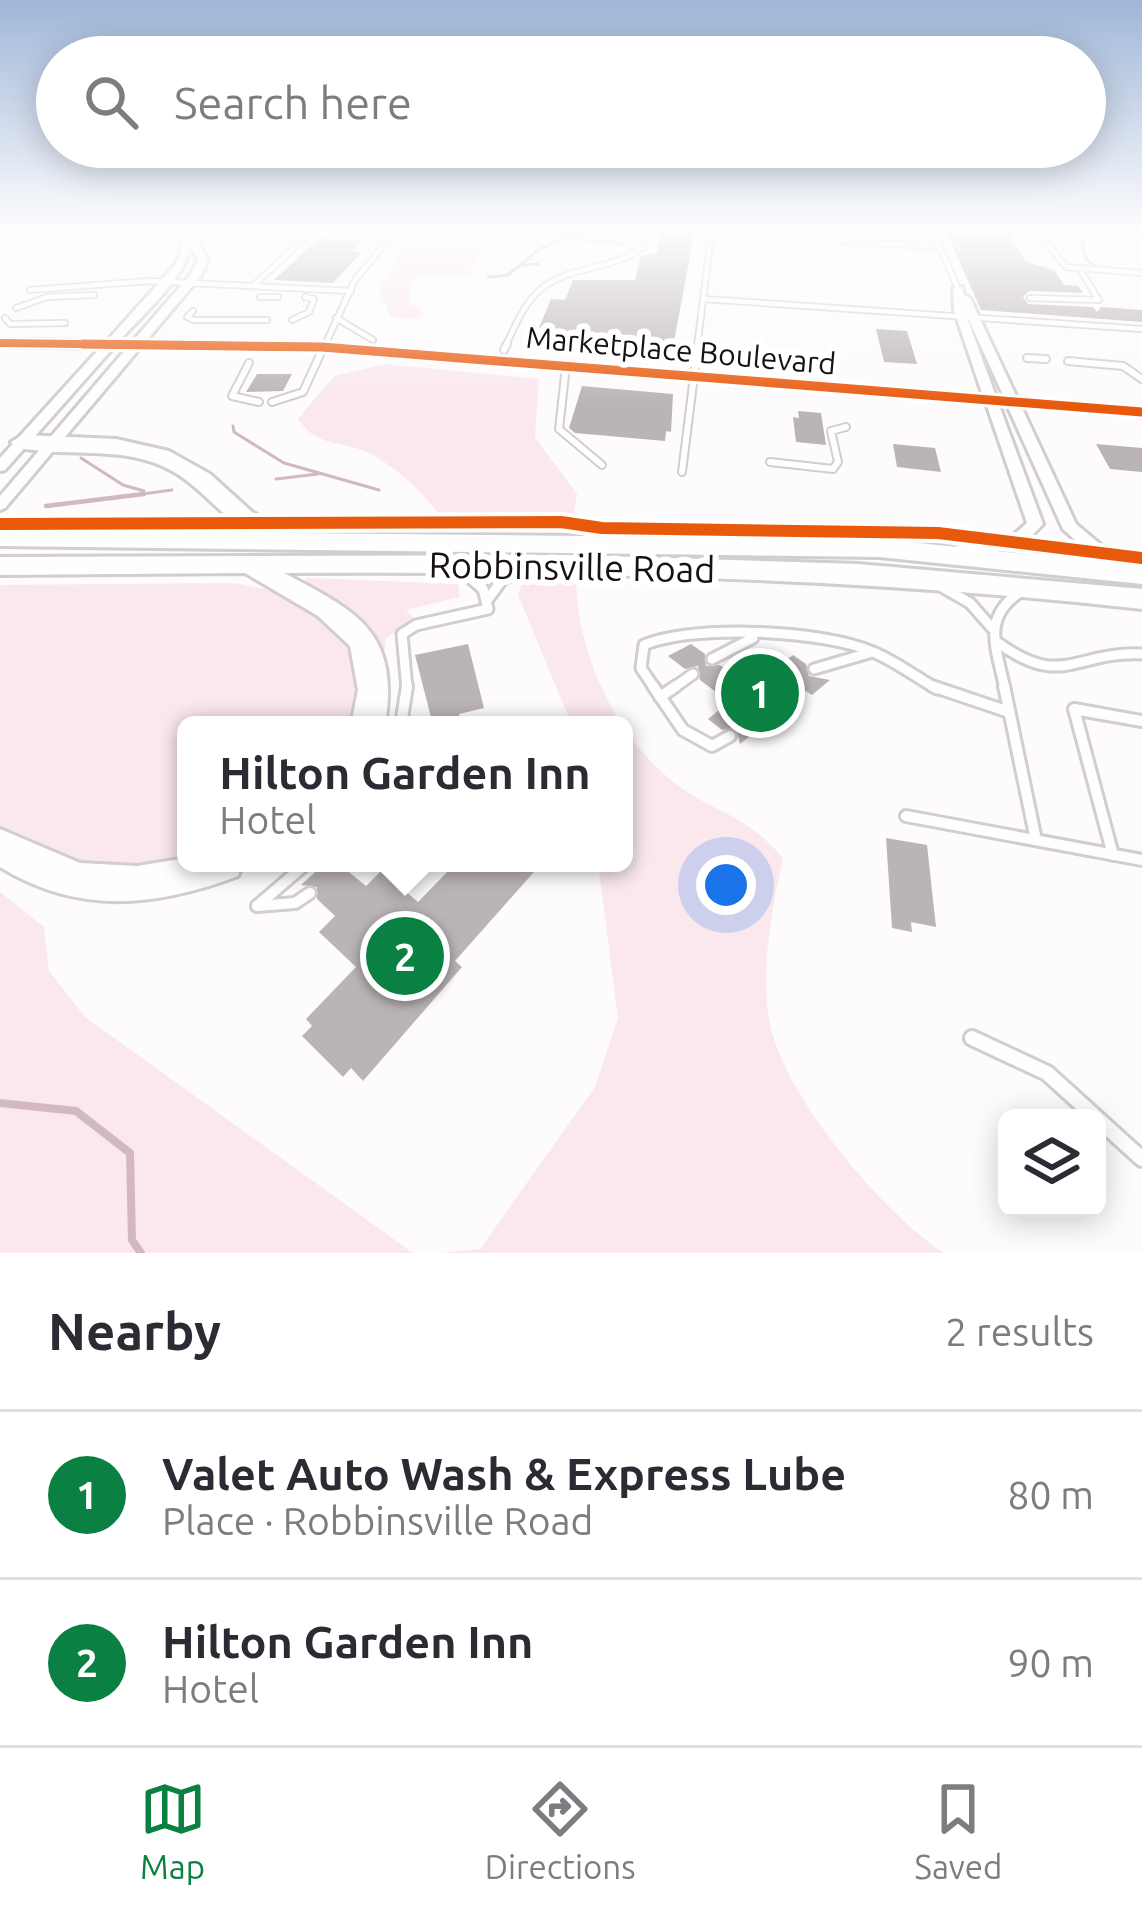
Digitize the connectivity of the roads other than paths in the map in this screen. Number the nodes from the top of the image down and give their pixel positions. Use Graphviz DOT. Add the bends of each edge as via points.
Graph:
graph roads {
  1 [pos="86,287"];
  2 [pos="160,287"];
  3 [pos="187,287"];
  4 [pos="213,287"];
  5 [pos="267,287"];
  6 [pos="292,287"];
  7 [pos="354,287"];
  8 [pos="542,287"];
  9 [pos="705,287"];
  10 [pos="1092,287"];
  11 [pos="958,289"];
  12 [pos="30,290"];
  13 [pos="351,291"];
  14 [pos="94,295"];
  15 [pos="205,296"];
  16 [pos="278,297"];
  17 [pos="304,297"];
  18 [pos="1030,298"];
  19 [pos="704,299"];
  20 [pos="16,308"];
  21 [pos="193,311"];
  22 [pos="968,317"];
  23 [pos="5,318"];
  24 [pos="336,318"];
  25 [pos="267,320"];
  26 [pos="292,320"];
  27 [pos="65,322"];
  28 [pos="1142,329"];
  29 [pos="0,334"];
  30 [pos="113,339"];
  31 [pos="144,339"];
  32 [pos="373,340"];
  33 [pos="324,342"];
  34 [pos="0,343"];
  35 [pos="504,350"];
  36 [pos="1027,358"];
  37 [pos="1046,359"];
  38 [pos="1068,361"];
  39 [pos="249,363"];
  40 [pos="566,365"];
  41 [pos="693,371"];
  42 [pos="1142,379"];
  43 [pos="991,395"];
  44 [pos="1013,396"];
  45 [pos="1142,400"];
  46 [pos="259,402"];
  47 [pos="272,402"];
  48 [pos="1142,412"];
  49 [pos="846,428"];
  50 [pos="23,442"];
  51 [pos="55,442"];
  52 [pos="770,462"];
  53 [pos="602,465"];
  54 [pos="0,467"];
  55 [pos="682,472"];
  56 [pos="0,505"];
  57 [pos="0,538"];
  58 [pos="304,540"];
  59 [pos="941,553"];
  60 [pos="248,565"];
  61 [pos="454,565"];
  62 [pos="532,565"];
  63 [pos="0,566"];
  64 [pos="1142,572"];
  65 [pos="914,576"];
  66 [pos="1046,586"];
  67 [pos="1142,598"];
  68 [pos="488,604"];
  69 [pos="994,634"];
  70 [pos="758,636"];
  71 [pos="874,652"];
  72 [pos="1142,654"];
  73 [pos="712,659"];
  74 [pos="814,669"];
  75 [pos="693,674"];
  76 [pos="660,698"];
  77 [pos="1010,712"];
  78 [pos="370,716"];
  79 [pos="402,716"];
  80 [pos="1142,721"];
  81 [pos="730,736"];
  82 [pos="906,816"];
  83 [pos="1036,840"];
  84 [pos="0,846"];
  85 [pos="1113,855"];
  86 [pos="1142,860"];
  87 [pos="191,872"];
  88 [pos="297,872"];
  89 [pos="310,893"];
  90 [pos="972,1038"];
  91 [pos="1142,1160"];
  1 -- 12 [label="lane"];
  2 -- 30 [label="street"];
  3 -- 31 [label="street"];
  4 -- 15 [label="lane"];
  5 -- 16 [label="lane" via="260,297"];
  6 -- 13 [label="lane"];
  7 -- 13 [label="lane"];
  8 -- 35 [label="lane"];
  9 -- 19 [label="lane"];
  10 -- 18 [label="lane" via="1100,300"];
  11 -- 22 [label="street"];
  13 -- 24 [label="lane"];
  14 -- 20 [label="lane"];
  17 -- 26 [label="lane" via="314,299 309,312"];
  19 -- 22 [label="lane"];
  19 -- 41 [label="lane"];
  21 -- 25 [label="lane" via="187,317 194,320"];
  22 -- 28 [label="lane"];
  22 -- 43 [label="street"];
  22 -- 44 [label="street"];
  23 -- 27 [label="lane"];
  24 -- 32 [label="lane"];
  24 -- 33 [label="lane"];
  29 -- 30 [label="street, Marketplace Boulevard"];
  30 -- 31 [label="street, Marketplace Boulevard"];
  30 -- 34 [label="street, Marketplace Boulevard"];
  30 -- 50 [label="street"];
  31 -- 33 [label="street, Marketplace Boulevard"];
  31 -- 51 [label="street"];
  32 -- 33 [label="street, Marketplace Boulevard"];
  32 -- 35 [label="street, Marketplace Boulevard"];
  33 -- 40 [label="street, Marketplace Boulevard"];
  33 -- 47 [label="lane" via="303,392"];
  35 -- 41 [label="street, Marketplace Boulevard"];
  36 -- 37 [label="lane"];
  38 -- 42 [label="lane" via="1123,366"];
  39 -- 46 [label="lane" via="232,396"];
  40 -- 41 [label="street, Marketplace Boulevard"];
  40 -- 53 [label="lane" via="559,429"];
  41 -- 43 [label="street, Marketplace Boulevard"];
  41 -- 55 [label="lane"];
  43 -- 44 [label="street, Marketplace Boulevard"];
  43 -- 59 [label="street" via="1035,524 1014,544"];
  44 -- 45 [label="street, Marketplace Boulevard"];
  44 -- 48 [label="street, Marketplace Boulevard"];
  44 -- 64 [label="street" via="1069,526 1101,554"];
  49 -- 52 [label="lane" via="831,431 833,469"];
  50 -- 51 [label="highway"];
  50 -- 54 [label="street"];
  51 -- 56 [label="street"];
  51 -- 58 [label="highway" via="159,455 202,480 249,524"];
  57 -- 58 [label="highway, Robbinsville Road"];
  58 -- 59 [label="highway, Robbinsville Road"];
  59 -- 64 [label="highway, Robbinsville Road"];
  60 -- 61 [label="highway, Robbinsville Road"];
  60 -- 63 [label="highway, Robbinsville Road"];
  60 -- 78 [label="highway" via="346,620 372,668"];
  61 -- 62 [label="highway, Robbinsville Road"];
  61 -- 68 [label="lane"];
  62 -- 65 [label="highway, Robbinsville Road"];
  62 -- 68 [label="lane" via="502,580"];
  65 -- 66 [label="highway, Robbinsville Road"];
  65 -- 69 [label="lane" via="970,603"];
  66 -- 67 [label="highway, Robbinsville Road"];
  66 -- 69 [label="lane" via="1005,599"];
  68 -- 79 [label="lane" via="402,634"];
  69 -- 72 [label="lane" via="1025,662 1056,672 1111,653"];
  69 -- 77 [label="lane"];
  70 -- 71 [label="lane" via="813,635"];
  70 -- 73 [label="lane"];
  70 -- 76 [label="lane" via="650,639 640,668"];
  71 -- 74 [label="lane"];
  71 -- 77 [label="lane" via="948,695"];
  75 -- 76 [label="lane"];
  76 -- 81 [label="lane" via="693,739 712,746"];
  77 -- 83 [label="lane"];
  80 -- 85 [label="lane" via="1074,710"];
  82 -- 83 [label="lane"];
  83 -- 85 [label="lane"];
  84 -- 87 [label="highway" via="32,868 83,885 150,883"];
  85 -- 86 [label="lane"];
  88 -- 89 [label="lane" via="257,906 295,903"];
  90 -- 91 [label="lane" via="1047,1073"];
}
